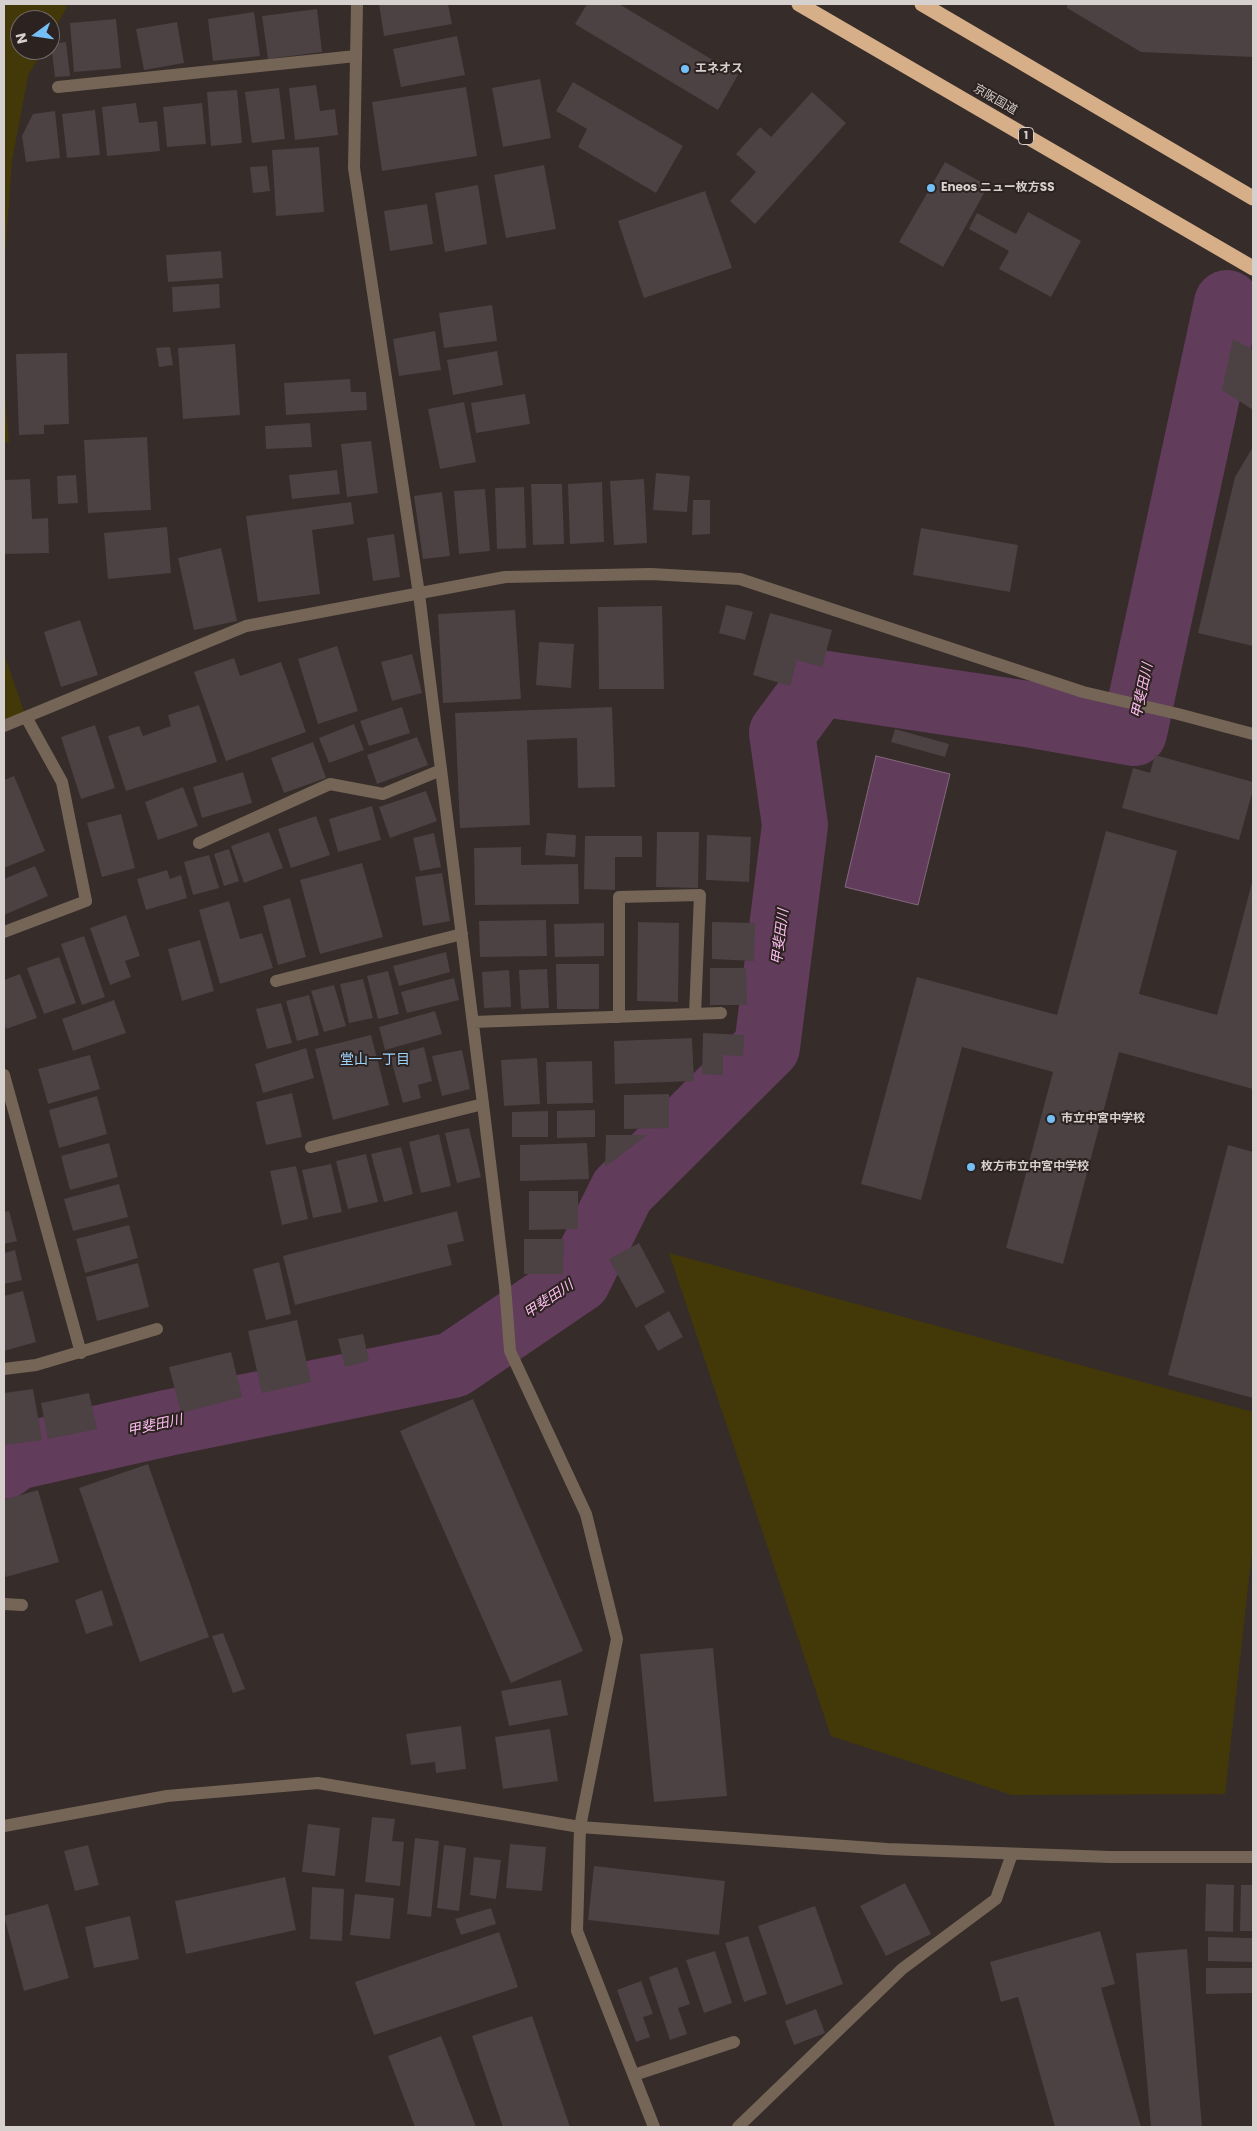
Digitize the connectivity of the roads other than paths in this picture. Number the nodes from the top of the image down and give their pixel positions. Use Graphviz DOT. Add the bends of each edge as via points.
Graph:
graph roads {
  1 [pos="357,4"];
  2 [pos="799,4"];
  3 [pos="922,4"];
  4 [pos="356,56"];
  5 [pos="58,87"];
  6 [pos="1253,198"];
  7 [pos="1253,268"];
  8 [pos="419,594"];
  9 [pos="26,717"];
  10 [pos="4,726"];
  11 [pos="1253,734"];
  12 [pos="441,770"];
  13 [pos="199,843"];
  14 [pos="4,932"];
  15 [pos="462,934"];
  16 [pos="276,981"];
  17 [pos="721,1013"];
  18 [pos="695,1014"];
  19 [pos="619,1017"];
  20 [pos="473,1022"];
  21 [pos="4,1075"];
  22 [pos="484,1104"];
  23 [pos="311,1148"];
  24 [pos="157,1329"];
  25 [pos="80,1353"];
  26 [pos="4,1369"];
  27 [pos="4,1604"];
  28 [pos="22,1605"];
  29 [pos="4,1826"];
  30 [pos="580,1827"];
  31 [pos="1012,1854"];
  32 [pos="1253,1857"];
  33 [pos="734,2042"];
  34 [pos="634,2075"];
  35 [pos="654,2127"];
  36 [pos="738,2127"];
  1 -- 4 [label="street"];
  2 -- 7 [label="highway, 京阪国道 / 1"];
  3 -- 6 [label="highway"];
  4 -- 5 [label="street"];
  4 -- 8 [label="street" via="354,168"];
  8 -- 9 [label="street" via="246,626"];
  8 -- 11 [label="street" via="505,576 651,574 740,579 1083,692"];
  8 -- 12 [label="street"];
  9 -- 10 [label="street"];
  9 -- 14 [label="street" via="62,782 86,901"];
  12 -- 13 [label="street" via="383,794 330,784"];
  12 -- 15 [label="street"];
  15 -- 16 [label="street"];
  15 -- 20 [label="street"];
  17 -- 18 [label="street"];
  18 -- 19 [label="street"];
  18 -- 19 [label="street" via="700,896 619,897"];
  19 -- 20 [label="street"];
  20 -- 22 [label="street"];
  21 -- 25 [label="street"];
  22 -- 23 [label="street"];
  22 -- 30 [label="street" via="510,1351 586,1514 617,1639"];
  24 -- 25 [label="street"];
  25 -- 26 [label="street" via="36,1365"];
  27 -- 28 [label="street"];
  29 -- 30 [label="street" via="167,1796 318,1783"];
  30 -- 31 [label="street" via="887,1849"];
  30 -- 34 [label="street" via="577,1931"];
  31 -- 32 [label="street"];
  31 -- 36 [label="street" via="996,1899 902,1969"];
  33 -- 34 [label="street"];
  34 -- 35 [label="street"];
}
